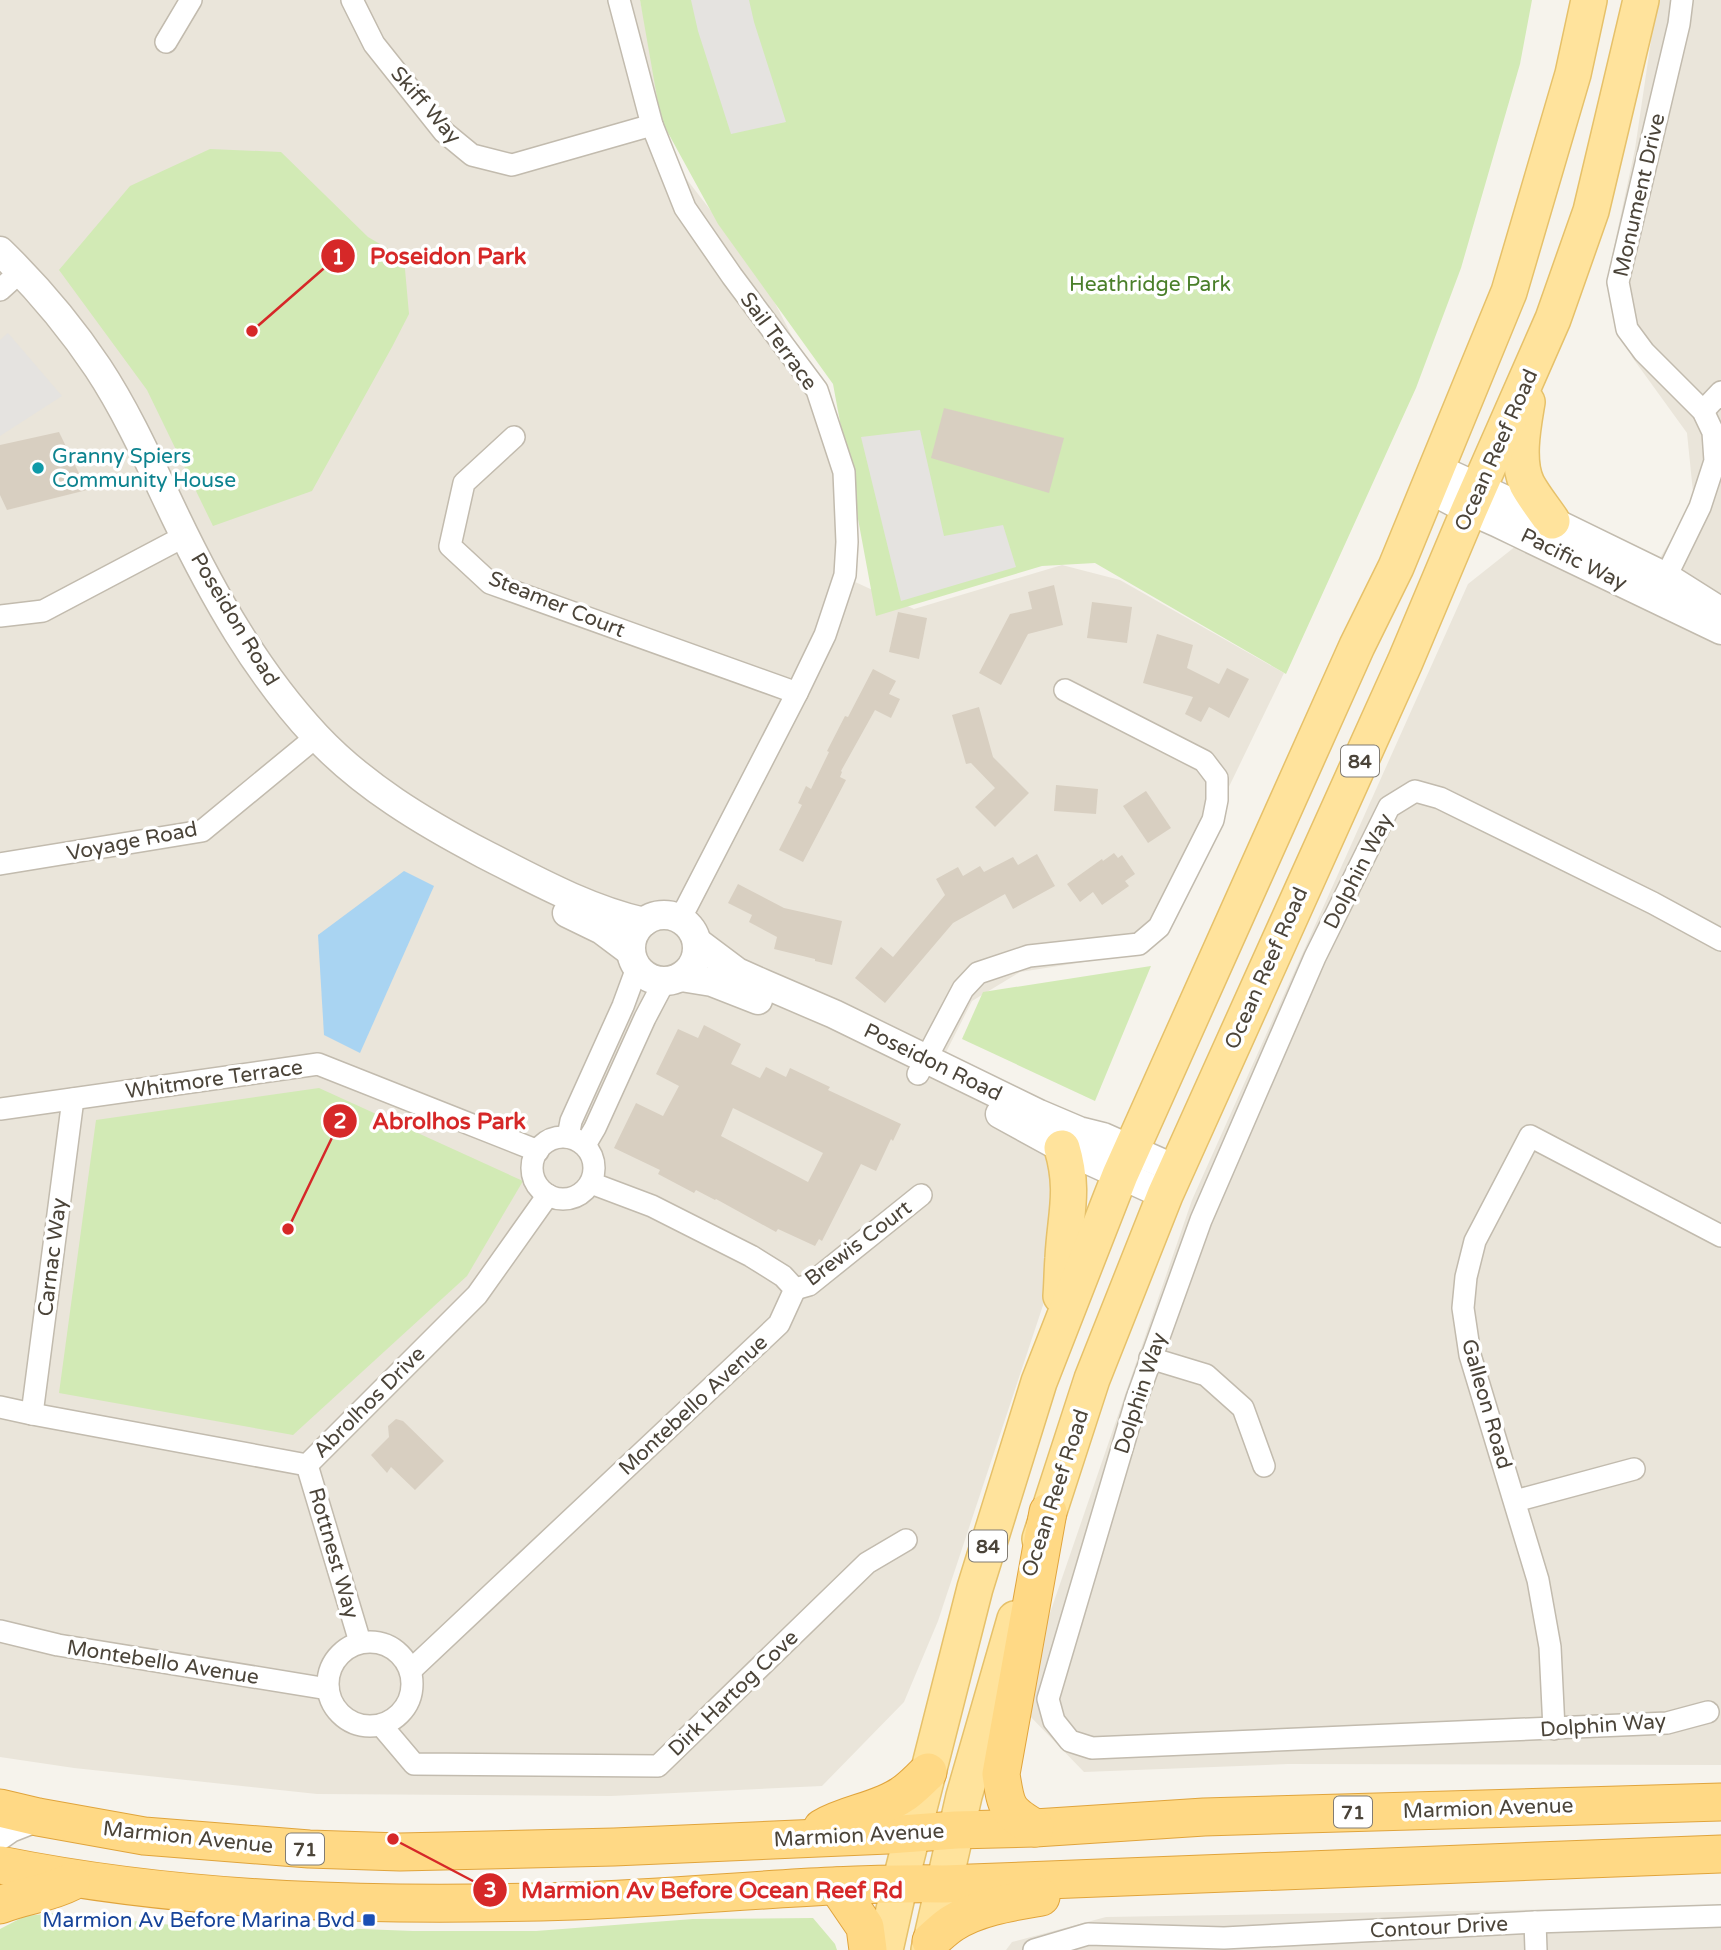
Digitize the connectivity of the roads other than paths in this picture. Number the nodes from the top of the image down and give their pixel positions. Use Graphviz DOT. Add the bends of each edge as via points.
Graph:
graph roads {
  1 [pos="191,0"];
  2 [pos="352,0"];
  3 [pos="620,0"];
  4 [pos="1588,0"];
  5 [pos="1641,0"];
  6 [pos="1682,0"];
  7 [pos="166,43"];
  8 [pos="652,125"];
  9 [pos="0,251"];
  10 [pos="7,280"];
  11 [pos="1534,361"];
  12 [pos="1721,392"];
  13 [pos="1703,411"];
  14 [pos="513,438"];
  15 [pos="1432,478"];
  16 [pos="1474,499"];
  17 [pos="1552,521"];
  18 [pos="179,539"];
  19 [pos="1660,588"];
  20 [pos="1721,611"];
  21 [pos="0,616"];
  22 [pos="1721,630"];
  23 [pos="1065,690"];
  24 [pos="797,693"];
  25 [pos="310,742"];
  26 [pos="0,864"];
  27 [pos="679,919"];
  28 [pos="644,922"];
  29 [pos="1721,940"];
  30 [pos="696,942"];
  31 [pos="634,959"];
  32 [pos="672,980"];
  33 [pos="922,1067"];
  34 [pos="73,1099"];
  35 [pos="0,1109"];
  36 [pos="576,1141"];
  37 [pos="1062,1148"];
  38 [pos="538,1151"];
  39 [pos="1125,1162"];
  40 [pos="591,1182"];
  41 [pos="1170,1182"];
  42 [pos="548,1195"];
  43 [pos="922,1195"];
  44 [pos="1721,1236"];
  45 [pos="795,1289"];
  46 [pos="1061,1324"];
  47 [pos="1150,1358"];
  48 [pos="0,1407"];
  49 [pos="32,1414"];
  50 [pos="307,1465"];
  51 [pos="1264,1466"];
  52 [pos="1634,1469"];
  53 [pos="1515,1500"];
  54 [pos="1048,1512"];
  55 [pos="906,1539"];
  56 [pos="0,1631"];
  57 [pos="360,1642"];
  58 [pos="411,1670"];
  59 [pos="328,1689"];
  60 [pos="1708,1712"];
  61 [pos="381,1725"];
  62 [pos="1554,1729"];
  63 [pos="928,1772"];
  64 [pos="1721,1802"];
  65 [pos="0,1808"];
  66 [pos="38,1817"];
  67 [pos="1035,1828"];
  68 [pos="956,1829"];
  69 [pos="913,1833"];
  70 [pos="0,1835"];
  71 [pos="806,1838"];
  72 [pos="1721,1854"];
  73 [pos="0,1866"];
  74 [pos="1265,1872"];
  75 [pos="75,1880"];
  76 [pos="900,1883"];
  77 [pos="944,1884"];
  78 [pos="837,1886"];
  79 [pos="0,1905"];
  80 [pos="1721,1916"];
  81 [pos="1535,1922"];
  82 [pos="1225,1944"];
  83 [pos="930,1945"];
  84 [pos="868,1950"];
  85 [pos="885,1950"];
  86 [pos="1034,1950"];
  87 [pos="1536,1950"];
  1 -- 7 [label="street"];
  2 -- 8 [label="street, Skiff Way" via="374,44 444,132 472,155 512,165"];
  3 -- 8 [label="street, Sail Terrace"];
  4 -- 15 [label="main road, 84" via="1573,74 1509,292"];
  5 -- 11 [label="main road, Ocean Reef Road / 84" via="1591,211"];
  6 -- 13 [label="street, Monument Drive" via="1618,282 1627,329"];
  8 -- 24 [label="street, Sail Terrace" via="685,208 817,390 844,472 845,575 825,635"];
  9 -- 10 [label="street, Poseidon Road"];
  10 -- 18 [label="street, Poseidon Road" via="75,365"];
  11 -- 16 [label="main road, Ocean Reef Road / 84"];
  11 -- 17 [label="main road" via="1522,433 1524,473"];
  12 -- 13 [label="street"];
  13 -- 19 [label="street, Monument Drive" via="1713,432 1716,461 1700,507"];
  14 -- 24 [label="street, Steamer Court" via="464,483 450,546 490,583"];
  15 -- 16 [label="street, Pacific Way"];
  15 -- 39 [label="main road, 84" via="1396,567"];
  16 -- 17 [label="street, Pacific Way"];
  16 -- 19 [label="street, Pacific Way" via="1508,528"];
  16 -- 41 [label="main road, Ocean Reef Road / 84"];
  17 -- 19 [label="street, Pacific Way"];
  18 -- 21 [label="street" via="43,611"];
  18 -- 25 [label="street, Poseidon Road" via="219,634 239,666 280,721"];
  19 -- 20 [label="street, Pacific Way"];
  19 -- 22 [label="street, Pacific Way"];
  23 -- 33 [label="street" via="1204,761 1217,778 1213,820 1159,927 1139,944 1029,956 978,973 964,989"];
  24 -- 27 [label="street, Sail Terrace"];
  25 -- 26 [label="street, Voyage Road" via="202,831"];
  25 -- 28 [label="street, Poseidon Road" via="405,810 455,839 593,907"];
  25 -- 31 [label="street, Poseidon Road" via="350,791 396,825 432,848 602,930"];
  27 -- 28 [label="street" via="661,915"];
  27 -- 30 [label="street" via="691,928"];
  28 -- 31 [label="street" via="633,934"];
  29 -- 47 [label="street, Dolphin Way" via="1440,798 1415,791 1389,807 1315,957 1201,1220"];
  30 -- 32 [label="street" via="691,968"];
  30 -- 33 [label="street, Poseidon Road" via="737,971 834,1014"];
  31 -- 32 [label="street" via="646,977"];
  31 -- 36 [label="street" via="623,1006 571,1121"];
  32 -- 33 [label="street, Poseidon Road" via="712,982"];
  32 -- 36 [label="street" via="645,1018 595,1128"];
  33 -- 37 [label="street, Poseidon Road"];
  33 -- 39 [label="street, Poseidon Road" via="1103,1137"];
  34 -- 35 [label="street, Whitmore Terrace"];
  34 -- 38 [label="street, Whitmore Terrace" via="318,1064"];
  34 -- 49 [label="street, Carnac Way"];
  36 -- 38 [label="street" via="553,1139"];
  36 -- 40 [label="street" via="592,1156"];
  37 -- 39 [label="street, Poseidon Road"];
  37 -- 46 [label="main road" via="1070,1197"];
  38 -- 42 [label="street" via="533,1176"];
  39 -- 41 [label="street, Poseidon Road"];
  39 -- 46 [label="main road, 84"];
  40 -- 42 [label="street" via="572,1198"];
  40 -- 45 [label="street" via="652,1206 751,1256"];
  41 -- 54 [label="main road, Ocean Reef Road / 84" via="1091,1379"];
  42 -- 50 [label="street, Abrolhos Drive" via="477,1295"];
  43 -- 45 [label="street, Brewis Court" via="808,1285"];
  44 -- 53 [label="street, Galleon Road" via="1530,1136 1475,1241 1463,1308 1470,1355"];
  45 -- 58 [label="street, Montebello Avenue" via="779,1324"];
  46 -- 63 [label="main road, 84" via="975,1588"];
  47 -- 51 [label="street" via="1206,1375 1243,1408"];
  47 -- 62 [label="street, Dolphin Way" via="1048,1699 1054,1721 1070,1741 1093,1748"];
  48 -- 49 [label="street, Abrolhos Drive"];
  49 -- 50 [label="street, Abrolhos Drive"];
  50 -- 57 [label="street, Rottnest Way"];
  52 -- 53 [label="street"];
  53 -- 62 [label="street, Galleon Road" via="1538,1580 1550,1647"];
  54 -- 67 [label="highway" via="1001,1774 1013,1815"];
  54 -- 68 [label="main road, Ocean Reef Road / 84"];
  55 -- 61 [label="street, Dirk Hartog Cove" via="867,1563 658,1766 414,1764"];
  56 -- 59 [label="street, Montebello Avenue" via="58,1645"];
  57 -- 58 [label="street" via="389,1645"];
  57 -- 59 [label="street" via="334,1661"];
  58 -- 61 [label="street" via="410,1699 402,1712"];
  59 -- 61 [label="street" via="340,1714 366,1726"];
  60 -- 62 [label="street, Dolphin Way" via="1667,1723"];
  63 -- 69 [label="main road, 84"];
  63 -- 71 [label="highway" via="903,1794 833,1821"];
  64 -- 67 [label="highway, Marmion Avenue / 71" via="1204,1817"];
  65 -- 66 [label="highway, Marmion Avenue / 71"];
  66 -- 70 [label="street"];
  66 -- 71 [label="highway, Marmion Avenue / 71" via="157,1837 380,1851"];
  67 -- 68 [label="highway, Marmion Avenue / 71"];
  68 -- 69 [label="highway, Marmion Avenue / 71"];
  68 -- 77 [label="main road, Ocean Reef Road"];
  69 -- 71 [label="highway, Marmion Avenue / 71"];
  69 -- 76 [label="main road"];
  72 -- 74 [label="highway"];
  73 -- 75 [label="highway"];
  74 -- 77 [label="highway"];
  74 -- 83 [label="highway" via="1208,1894 1074,1894 1006,1903 953,1923"];
  75 -- 78 [label="highway" via="210,1895 407,1904 575,1901"];
  75 -- 79 [label="highway"];
  76 -- 77 [label="highway"];
  76 -- 78 [label="highway"];
  76 -- 85 [label="main road"];
  77 -- 83 [label="main road, Ocean Reef Road"];
  78 -- 84 [label="highway" via="865,1927"];
  80 -- 81 [label="street, Contour Drive"];
  81 -- 82 [label="street, Contour Drive"];
  81 -- 87 [label="street"];
  82 -- 86 [label="street, Contour Drive" via="1088,1934"];
}
